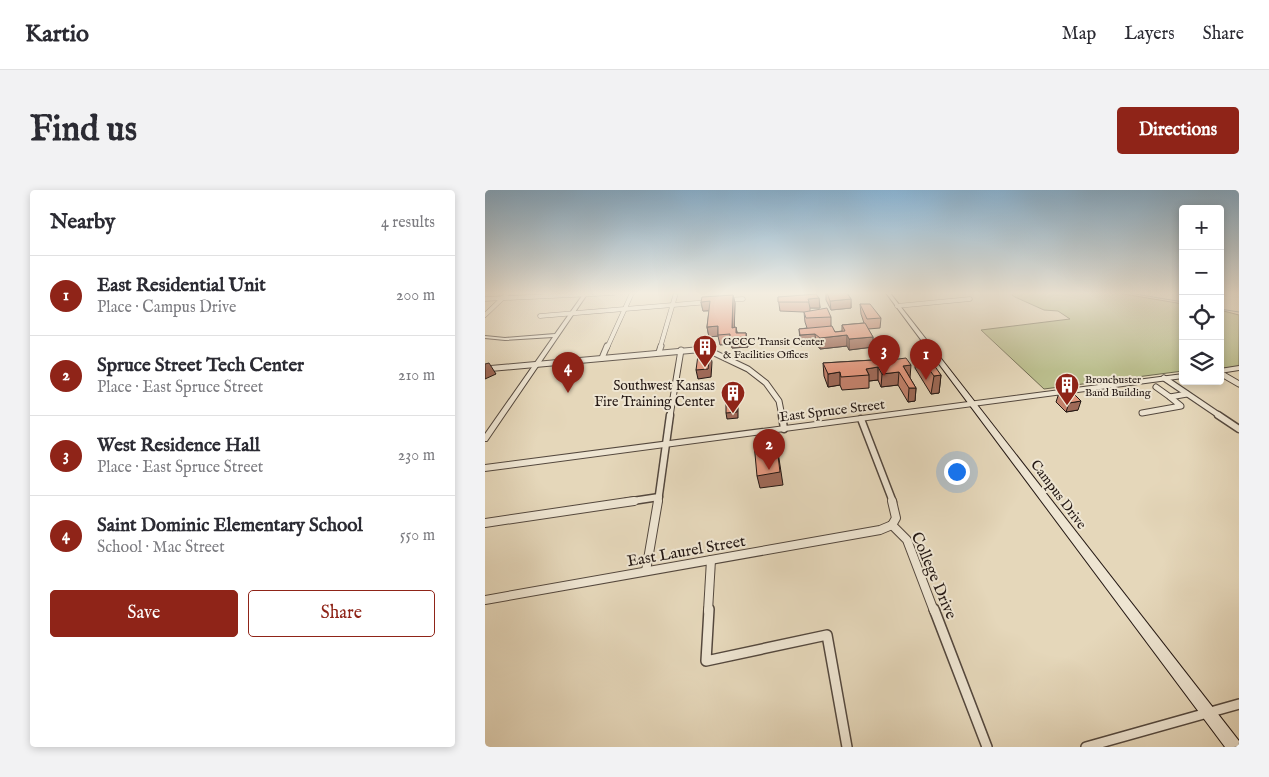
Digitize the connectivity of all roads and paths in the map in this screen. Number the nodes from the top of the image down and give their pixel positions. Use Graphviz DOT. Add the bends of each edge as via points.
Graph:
graph roads {
  1 [pos="568,319"];
  2 [pos="620,319"];
  3 [pos="669,319"];
  4 [pos="907,319"];
  5 [pos="557,335"];
  6 [pos="485,337"];
  7 [pos="681,350"];
  8 [pos="659,352"];
  9 [pos="602,358"];
  10 [pos="537,364"];
  11 [pos="485,368"];
  12 [pos="1239,368"];
  13 [pos="1224,371"];
  14 [pos="1224,375"];
  15 [pos="1179,376"];
  16 [pos="1164,378"];
  17 [pos="1239,384"];
  18 [pos="1156,387"];
  19 [pos="1187,394"];
  20 [pos="1170,397"];
  21 [pos="972,404"];
  22 [pos="1142,413"];
  23 [pos="861,419"];
  24 [pos="784,429"];
  25 [pos="1239,429"];
  26 [pos="485,439"];
  27 [pos="668,444"];
  28 [pos="485,468"];
  29 [pos="659,497"];
  30 [pos="485,523"];
  31 [pos="892,525"];
  32 [pos="711,560"];
  33 [pos="646,571"];
  34 [pos="485,600"];
  35 [pos="1239,704"];
  36 [pos="1208,712"];
  37 [pos="847,747"];
  38 [pos="987,747"];
  39 [pos="1087,747"];
  40 [pos="1234,747"];
  1 -- 5 [label="street"];
  2 -- 9 [label="street"];
  3 -- 8 [label="street"];
  4 -- 21 [label="main road, Campus Drive"];
  5 -- 6 [label="street" via="505,339"];
  5 -- 10 [label="street"];
  7 -- 8 [label="street"];
  7 -- 24 [label="street" via="706,349 754,374 770,387 779,401"];
  7 -- 27 [label="street"];
  8 -- 9 [label="street"];
  9 -- 10 [label="street"];
  10 -- 11 [label="street"];
  10 -- 26 [label="street"];
  12 -- 13 [label="street"];
  14 -- 17 [label="street"];
  15 -- 16 [label="street, East Spruce Street"];
  16 -- 19 [label="street"];
  16 -- 21 [label="street, East Spruce Street"];
  18 -- 20 [label="street"];
  19 -- 20 [label="street"];
  19 -- 25 [label="street"];
  20 -- 22 [label="street" via="1181,406"];
  21 -- 23 [label="street, East Spruce Street"];
  21 -- 36 [label="main road, Campus Drive"];
  23 -- 24 [label="street, East Spruce Street"];
  23 -- 31 [label="street, College Drive" via="896,510"];
  24 -- 27 [label="street, East Spruce Street"];
  27 -- 28 [label="street, East Spruce Street"];
  27 -- 29 [label="street"];
  29 -- 30 [label="street"];
  29 -- 33 [label="street"];
  31 -- 32 [label="street, East Laurel Street" via="880,530"];
  31 -- 38 [label="street, College Drive" via="907,540"];
  32 -- 33 [label="street, East Laurel Street"];
  32 -- 37 [label="street" via="706,660 827,635"];
  33 -- 34 [label="street, East Laurel Street"];
  35 -- 36 [label="street"];
  36 -- 39 [label="street"];
  36 -- 40 [label="main road, Campus Drive"];
}
